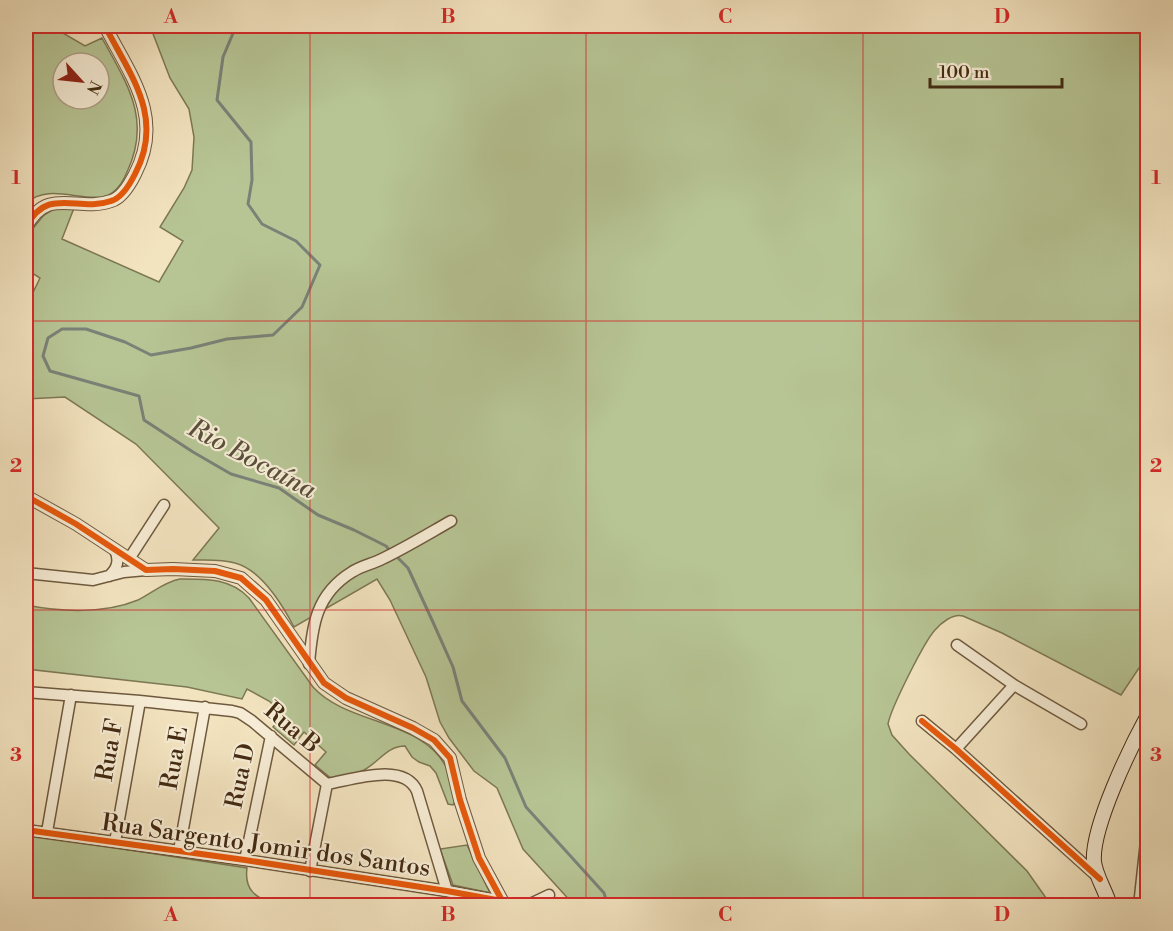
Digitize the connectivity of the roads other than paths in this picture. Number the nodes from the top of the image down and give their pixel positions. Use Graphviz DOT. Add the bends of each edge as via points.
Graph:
graph roads {
  1 [pos="105,26"];
  2 [pos="26,227"];
  3 [pos="26,496"];
  4 [pos="164,504"];
  5 [pos="451,521"];
  6 [pos="115,550"];
  7 [pos="129,560"];
  8 [pos="146,570"];
  9 [pos="26,573"];
  10 [pos="109,577"];
  11 [pos="957,645"];
  12 [pos="309,664"];
  13 [pos="1014,685"];
  14 [pos="26,692"];
  15 [pos="71,695"];
  16 [pos="140,700"];
  17 [pos="205,707"];
  18 [pos="1148,715"];
  19 [pos="922,721"];
  20 [pos="1081,724"];
  21 [pos="271,736"];
  22 [pos="956,749"];
  23 [pos="327,784"];
  24 [pos="1148,823"];
  25 [pos="26,830"];
  26 [pos="46,832"];
  27 [pos="115,842"];
  28 [pos="179,850"];
  29 [pos="245,860"];
  30 [pos="310,871"];
  31 [pos="1145,876"];
  32 [pos="1100,879"];
  33 [pos="447,891"];
  34 [pos="549,895"];
  35 [pos="503,903"];
  36 [pos="526,906"];
  37 [pos="1110,906"];
  38 [pos="1139,906"];
  1 -- 2 [label="street" via="142,97 147,129 141,161 130,183 114,200 50,204 34,214"];
  3 -- 6 [label="street"];
  4 -- 7 [label="street"];
  5 -- 12 [label="street" via="349,574 336,585 315,618"];
  6 -- 7 [label="street"];
  6 -- 10 [label="street" via="118,562"];
  7 -- 8 [label="street"];
  8 -- 10 [label="street"];
  8 -- 12 [label="street" via="215,571 241,578 266,600"];
  9 -- 10 [label="street" via="93,580"];
  11 -- 13 [label="street"];
  12 -- 35 [label="street" via="338,694 420,732 444,749 450,758 478,858"];
  13 -- 20 [label="street"];
  13 -- 22 [label="street"];
  14 -- 15 [label="street, Rua B"];
  15 -- 16 [label="street, Rua B"];
  15 -- 26 [label="street"];
  16 -- 17 [label="street, Rua B"];
  16 -- 27 [label="street, Rua F"];
  17 -- 21 [label="street, Rua B" via="240,713"];
  17 -- 28 [label="street, Rua E"];
  18 -- 32 [label="main road" via="1132,744 1099,830 1094,860"];
  19 -- 22 [label="street"];
  21 -- 23 [label="street, Rua B"];
  21 -- 29 [label="street, Rua D"];
  22 -- 32 [label="street"];
  23 -- 30 [label="street"];
  23 -- 33 [label="street, Rua B" via="389,774 410,781 417,791"];
  24 -- 31 [label="street"];
  25 -- 26 [label="street, Rua Sargento Jomir dos Santos"];
  26 -- 27 [label="street, Rua Sargento Jomir dos Santos"];
  27 -- 28 [label="street, Rua Sargento Jomir dos Santos"];
  28 -- 29 [label="street, Rua Sargento Jomir dos Santos"];
  29 -- 30 [label="street, Rua Sargento Jomir dos Santos"];
  30 -- 33 [label="street, Rua Sargento Jomir dos Santos"];
  31 -- 38 [label="street"];
  32 -- 37 [label="main road"];
  33 -- 35 [label="street, Rua Sargento Jomir dos Santos"];
  34 -- 36 [label="street"];
}
